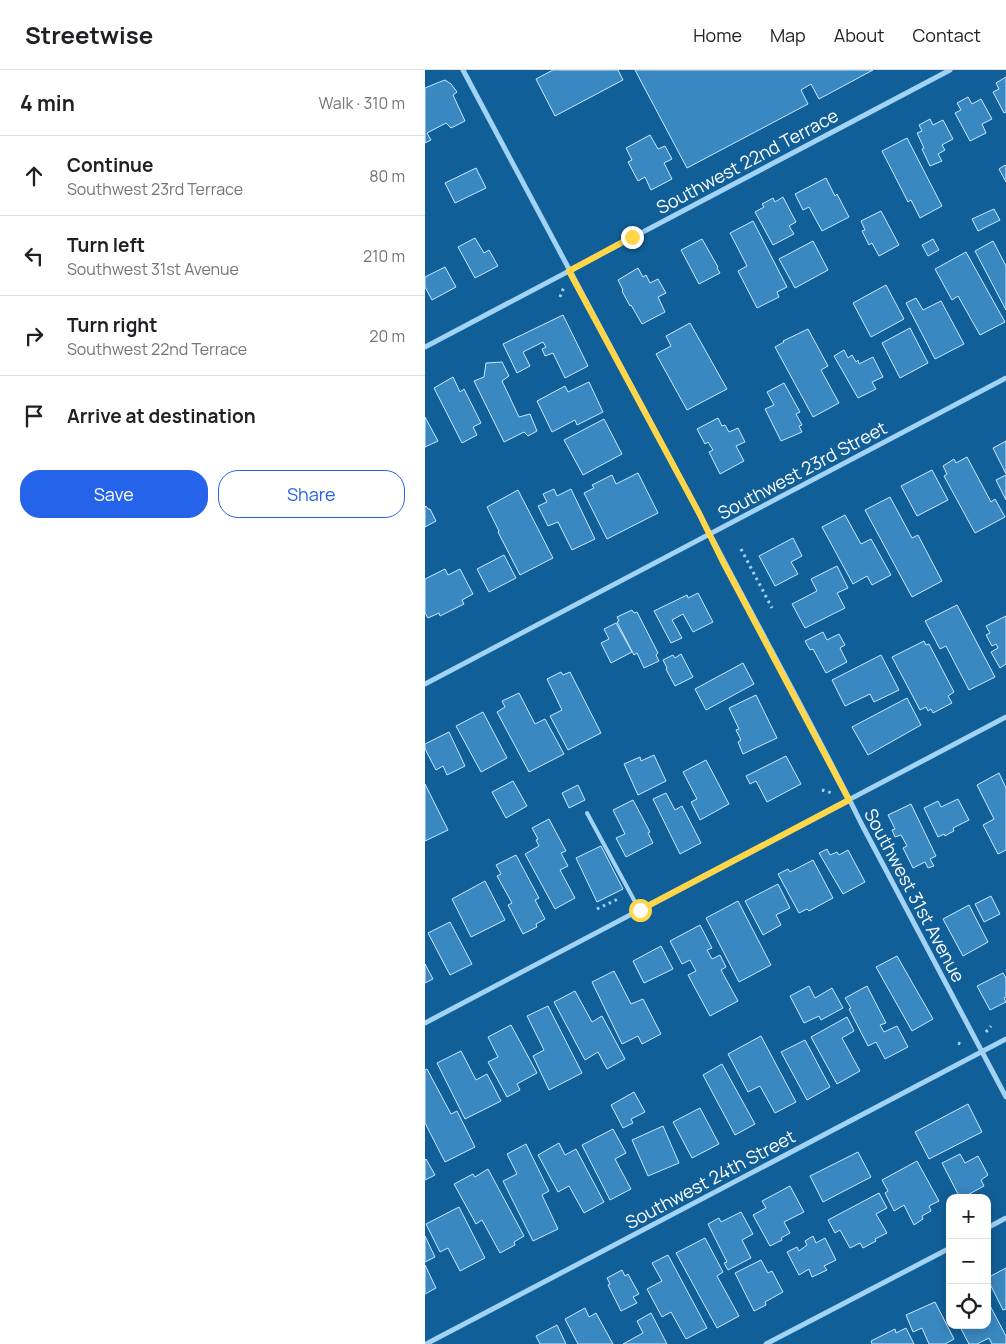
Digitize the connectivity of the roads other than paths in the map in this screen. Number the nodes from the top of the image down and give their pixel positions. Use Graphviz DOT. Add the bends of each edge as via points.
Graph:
graph roads {
  1 [pos="463,70"];
  2 [pos="950,70"];
  3 [pos="569,271"];
  4 [pos="425,347"];
  5 [pos="1006,378"];
  6 [pos="710,534"];
  7 [pos="425,684"];
  8 [pos="1006,717"];
  9 [pos="849,800"];
  10 [pos="587,813"];
  11 [pos="640,910"];
  12 [pos="425,1023"];
  13 [pos="1006,1038"];
  14 [pos="982,1051"];
  15 [pos="1006,1097"];
  16 [pos="1006,1218"];
  17 [pos="991,1226"];
  18 [pos="946,1250"];
  19 [pos="426,1344"];
  20 [pos="766,1344"];
  1 -- 3 [label="street, Southwest 31st Avenue"];
  2 -- 3 [label="street, Southwest 22nd Terrace"];
  3 -- 4 [label="street, Southwest 22nd Terrace"];
  3 -- 6 [label="street, Southwest 31st Avenue"];
  5 -- 6 [label="street, Southwest 23rd Street"];
  6 -- 7 [label="street, Southwest 23rd Street"];
  6 -- 9 [label="street, Southwest 31st Avenue"];
  8 -- 9 [label="street"];
  9 -- 11 [label="street"];
  9 -- 14 [label="street, Southwest 31st Avenue"];
  10 -- 11 [label="lane"];
  11 -- 12 [label="street"];
  13 -- 14 [label="street, Southwest 24th Street"];
  14 -- 15 [label="street, Southwest 31st Avenue"];
  14 -- 19 [label="street, Southwest 24th Street"];
  16 -- 17 [label="street"];
  18 -- 20 [label="street"];
}
